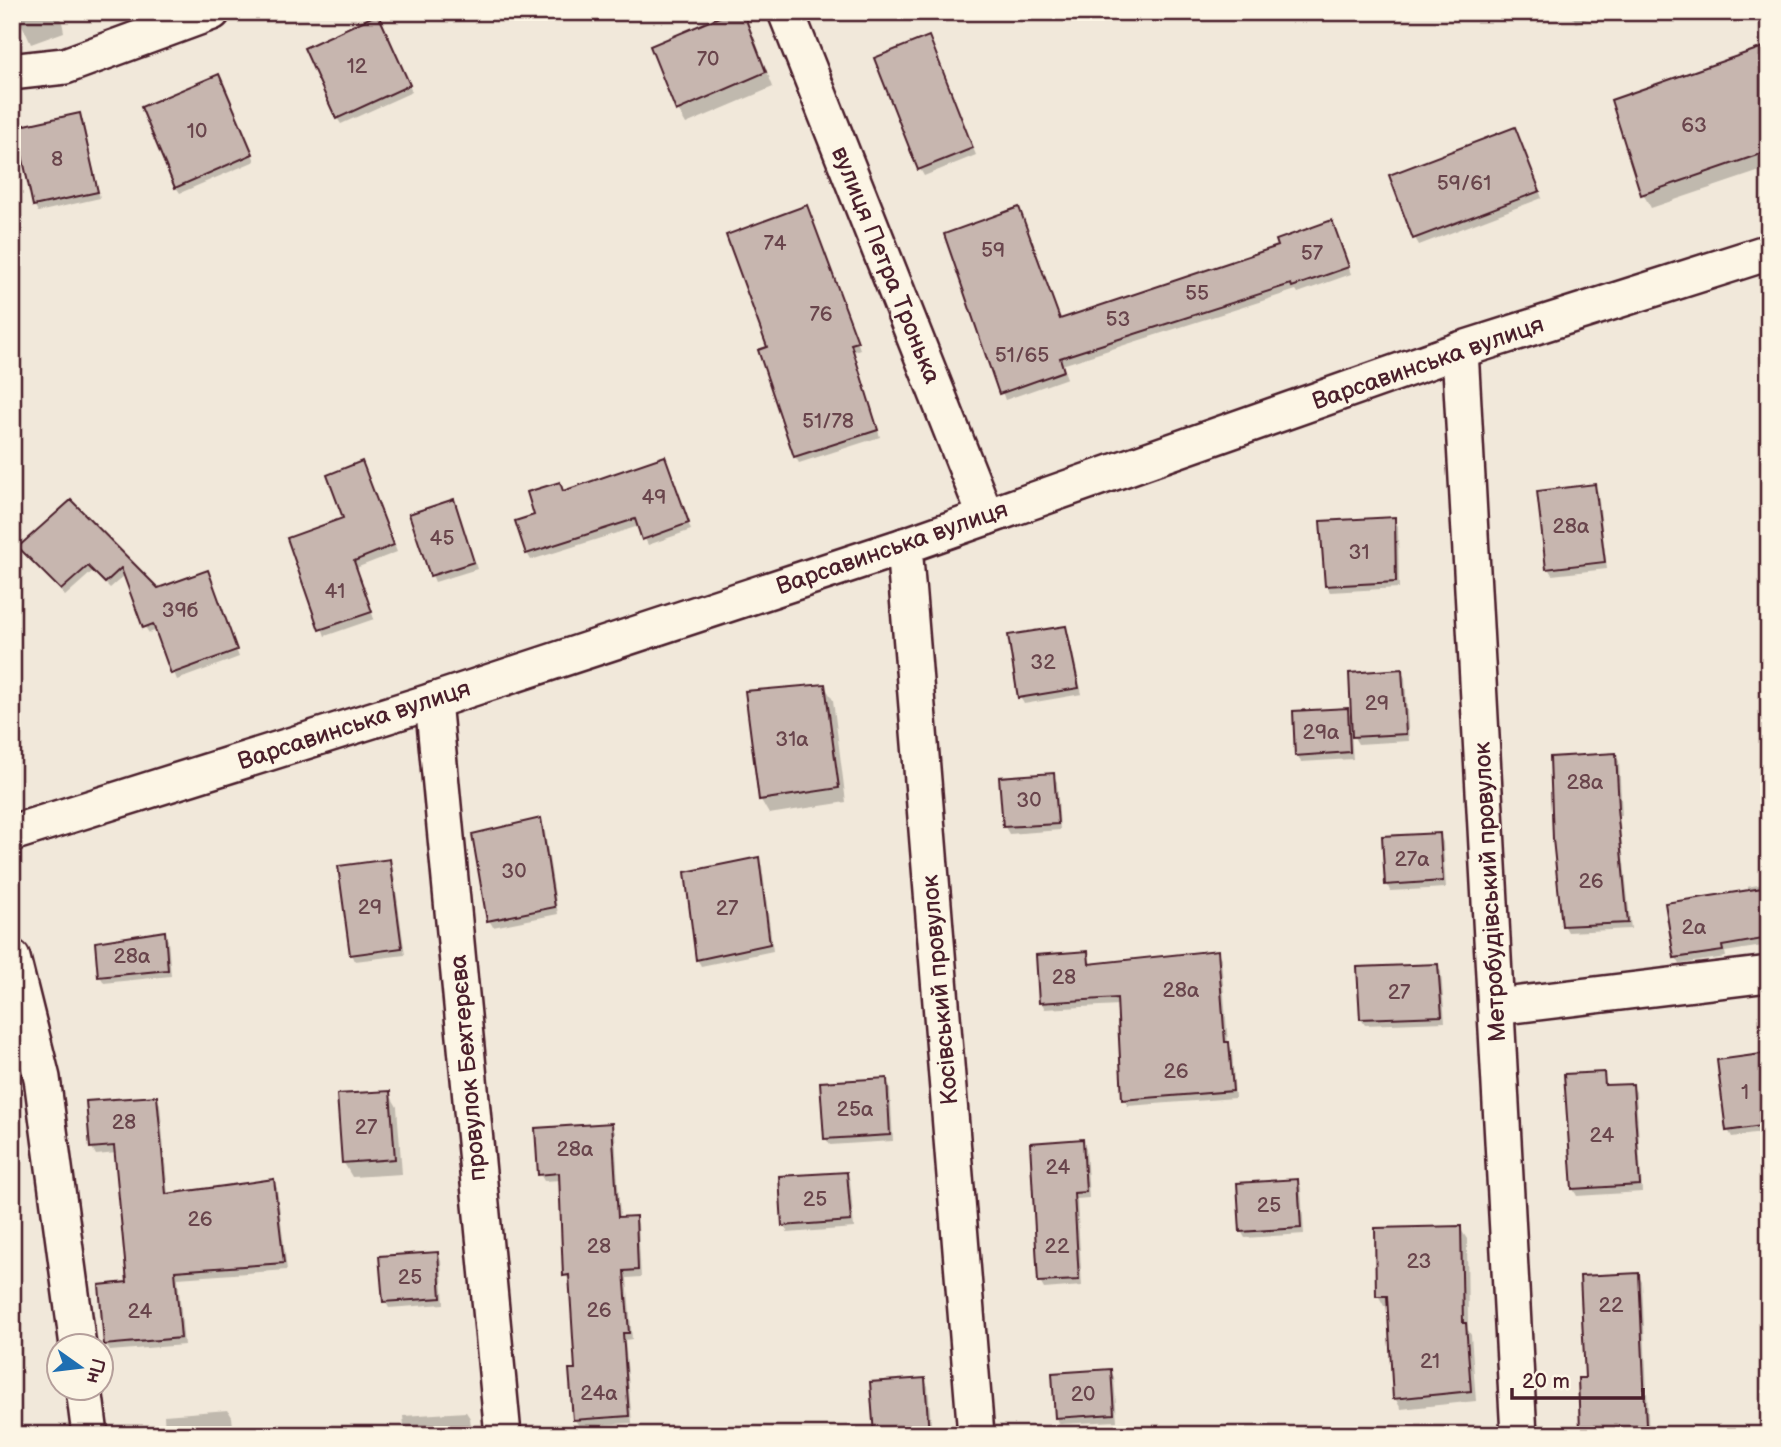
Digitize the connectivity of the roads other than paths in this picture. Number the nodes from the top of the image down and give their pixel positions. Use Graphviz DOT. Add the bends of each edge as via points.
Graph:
graph roads {
  1 [pos="212,12"];
  2 [pos="786,12"];
  3 [pos="12,70"];
  4 [pos="1769,252"];
  5 [pos="1460,350"];
  6 [pos="986,517"];
  7 [pos="904,546"];
  8 [pos="433,701"];
  9 [pos="12,833"];
  10 [pos="12,958"];
  11 [pos="1769,974"];
  12 [pos="1496,1007"];
  13 [pos="76,1332"];
  14 [pos="86,1402"];
  15 [pos="90,1435"];
  16 [pos="503,1435"];
  17 [pos="976,1435"];
  18 [pos="1519,1435"];
  1 -- 3 [label="street" via="65,66"];
  2 -- 6 [label="street, вулиця Петра Тронька"];
  4 -- 5 [label="street, Варсавинська вулиця"];
  5 -- 6 [label="street, Варсавинська вулиця"];
  5 -- 12 [label="street, Метробудівський провулок"];
  6 -- 7 [label="street, Варсавинська вулиця"];
  7 -- 8 [label="street, Варсавинська вулиця"];
  7 -- 17 [label="street, Косівський провулок"];
  8 -- 9 [label="street, Варсавинська вулиця"];
  8 -- 16 [label="street, провулок Бехтерєва"];
  10 -- 13 [label="street" via="42,1078"];
  11 -- 12 [label="street"];
  12 -- 18 [label="street, Метробудівський провулок"];
  14 -- 15 [label="street"];
}
